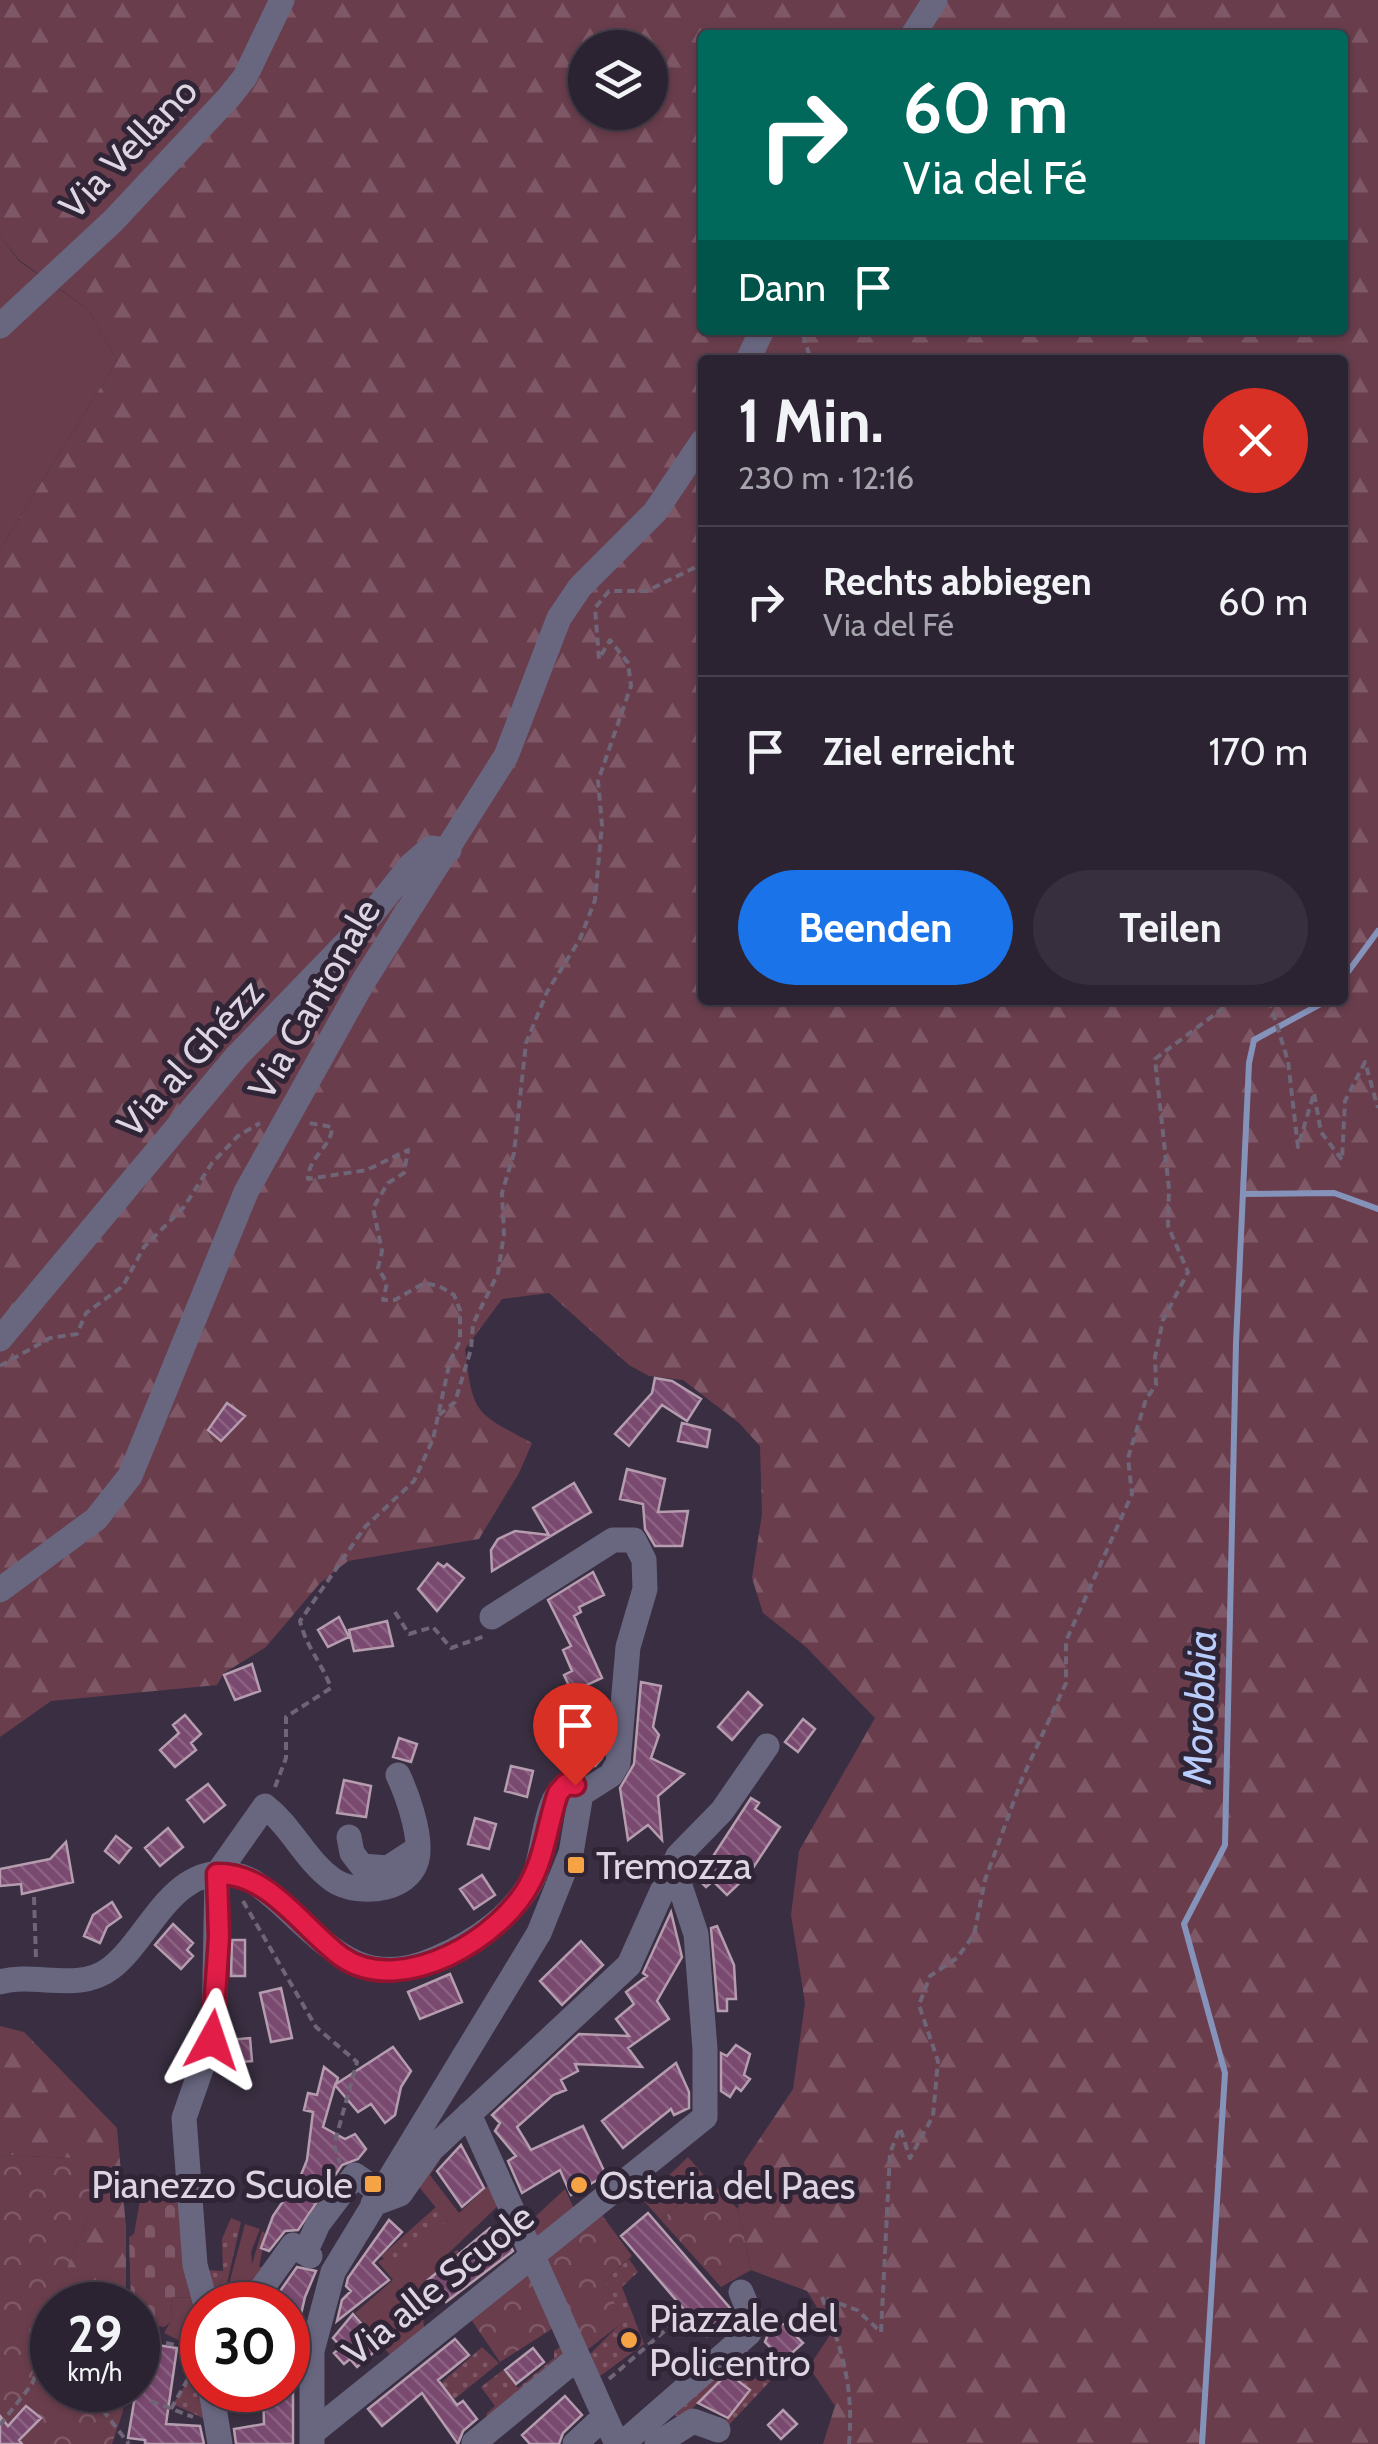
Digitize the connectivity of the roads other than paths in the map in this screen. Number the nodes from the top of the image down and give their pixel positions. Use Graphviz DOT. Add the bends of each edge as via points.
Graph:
graph roads {
  1 [pos="282,0"];
  2 [pos="935,0"];
  3 [pos="917,30"];
  4 [pos="0,326"];
  5 [pos="698,448"];
  6 [pos="449,850"];
  7 [pos="0,1339"];
  8 [pos="0,1590"];
  9 [pos="492,1617"];
  10 [pos="767,1746"];
  11 [pos="398,1775"];
  12 [pos="581,1794"];
  13 [pos="349,1836"];
  14 [pos="418,1846"];
  15 [pos="228,1875"];
  16 [pos="667,1877"];
  17 [pos="0,1982"];
  18 [pos="468,2114"];
  19 [pos="376,2198"];
  20 [pos="306,2253"];
  21 [pos="531,2255"];
  22 [pos="333,2272"];
  23 [pos="200,2282"];
  24 [pos="266,2282"];
  25 [pos="741,2292"];
  26 [pos="577,2358"];
  27 [pos="215,2412"];
  28 [pos="604,2416"];
  29 [pos="718,2430"];
  30 [pos="312,2439"];
  31 [pos="474,2443"];
  32 [pos="220,2444"];
  33 [pos="575,2444"];
  34 [pos="620,2444"];
  35 [pos="657,2444"];
  1 -- 4 [label="street, Via Vellano" via="230,96 113,221"];
  2 -- 3 [label="street"];
  5 -- 6 [label="street, Via Cantonale" via="654,512 570,600 506,756"];
  6 -- 7 [label="street, Via al Ghézz" via="431,848 410,865 359,930 236,1057"];
  6 -- 8 [label="street, Via Cantonale" via="363,982 224,1239 130,1476 96,1519"];
  9 -- 12 [label="street" via="613,1540 634,1540 642,1552 644,1589 628,1647 618,1762 611,1775"];
  10 -- 16 [label="street"];
  11 -- 14 [label="street"];
  12 -- 15 [label="street" via="572,1783 558,1793 536,1870 515,1905 464,1944 410,1968 382,1972 355,1964 263,1888"];
  12 -- 19 [label="street" via="567,1865 539,1933"];
  13 -- 14 [label="street" via="357,1862 379,1870"];
  14 -- 15 [label="street" via="412,1870 392,1885 348,1888 325,1873 265,1806"];
  15 -- 17 [label="street" via="176,1893 108,1970 76,1981"];
  15 -- 23 [label="street" via="214,2032 182,2140"];
  16 -- 18 [label="street" via="629,1964"];
  16 -- 21 [label="street, Via alle Scuole" via="680,1883 696,1934 704,2117"];
  18 -- 19 [label="street" via="400,2194"];
  18 -- 21 [label="street"];
  19 -- 20 [label="street" via="355,2176 318,2224"];
  19 -- 22 [label="street"];
  20 -- 22 [label="street"];
  20 -- 24 [label="street" via="293,2245"];
  21 -- 26 [label="street"];
  21 -- 30 [label="street, Via alle Scuole"];
  22 -- 30 [label="street" via="312,2350"];
  25 -- 34 [label="street" via="754,2323 749,2332"];
  26 -- 28 [label="street"];
  26 -- 31 [label="street"];
  27 -- 32 [label="street"];
  28 -- 33 [label="street"];
  28 -- 34 [label="street"];
  29 -- 35 [label="street" via="693,2421"];
}
